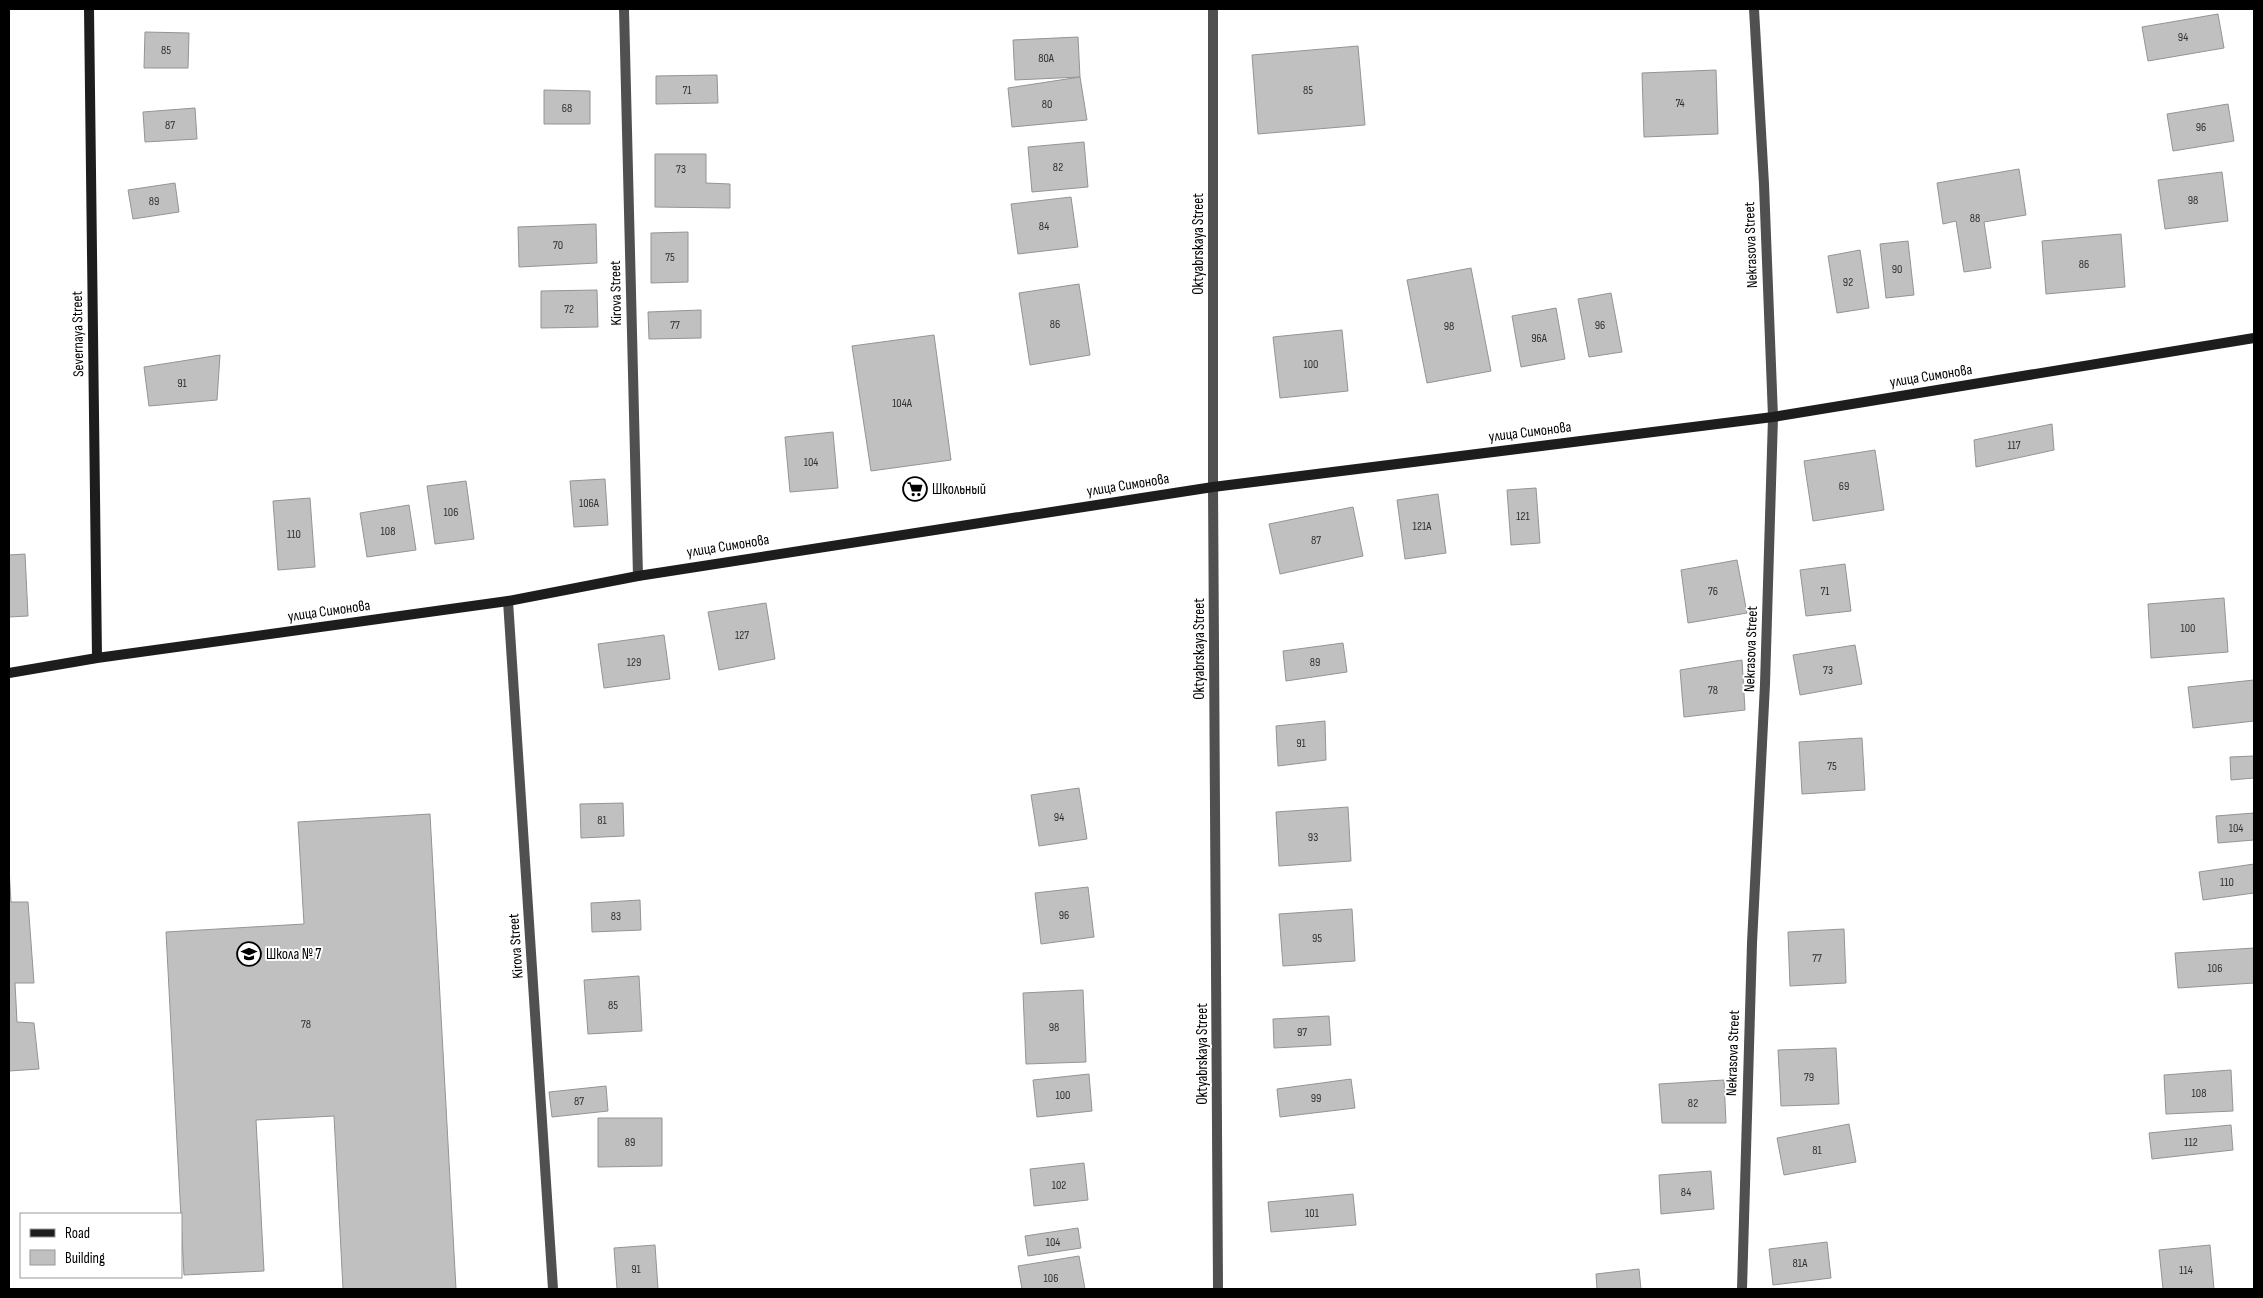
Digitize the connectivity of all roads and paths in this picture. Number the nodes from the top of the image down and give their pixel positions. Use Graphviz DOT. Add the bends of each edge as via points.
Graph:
graph roads {
  1 [pos="89,9"];
  2 [pos="624,9"];
  3 [pos="1213,9"];
  4 [pos="1754,9"];
  5 [pos="2254,338"];
  6 [pos="1773,418"];
  7 [pos="1213,487"];
  8 [pos="638,576"];
  9 [pos="508,601"];
  10 [pos="98,658"];
  11 [pos="9,673"];
  12 [pos="553,1289"];
  13 [pos="1218,1289"];
  14 [pos="1742,1289"];
  1 -- 10 [label="street, Severnaya Street"];
  2 -- 8 [label="street, Kirova Street"];
  3 -- 7 [label="street, Oktyabrskaya Street"];
  4 -- 6 [label="street, Nekrasova Street"];
  5 -- 6 [label="street, улица Симонова"];
  6 -- 7 [label="street, улица Симонова"];
  6 -- 14 [label="street, Nekrasova Street"];
  7 -- 8 [label="street, улица Симонова"];
  7 -- 13 [label="street, Oktyabrskaya Street"];
  8 -- 9 [label="street, улица Симонова"];
  9 -- 10 [label="street, улица Симонова"];
  9 -- 12 [label="street, Kirova Street"];
  10 -- 11 [label="street, улица Симонова"];
}
